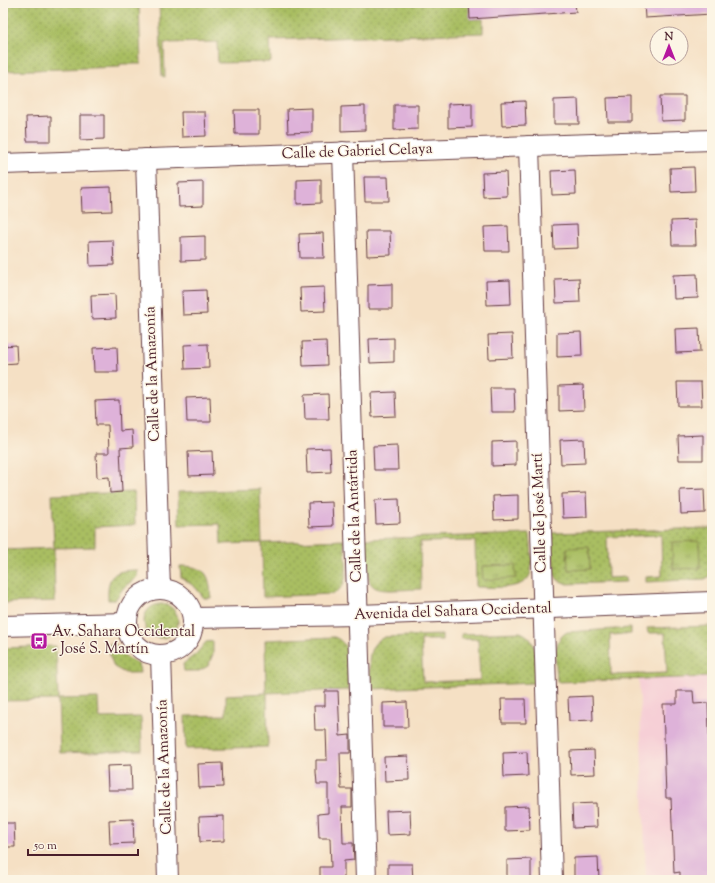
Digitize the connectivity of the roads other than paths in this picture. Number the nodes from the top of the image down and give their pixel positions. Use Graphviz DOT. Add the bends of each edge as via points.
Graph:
graph roads {
  1 [pos="712,140"];
  2 [pos="529,146"];
  3 [pos="343,152"];
  4 [pos="146,159"];
  5 [pos="3,164"];
  6 [pos="160,589"];
  7 [pos="712,602"];
  8 [pos="543,608"];
  9 [pos="358,616"];
  10 [pos="194,618"];
  11 [pos="127,622"];
  12 [pos="3,626"];
  13 [pos="161,655"];
  14 [pos="168,880"];
  15 [pos="366,880"];
  16 [pos="552,880"];
  1 -- 2 [label="street, Calle de Gabriel Celaya"];
  2 -- 3 [label="street, Calle de Gabriel Celaya"];
  2 -- 8 [label="street, Calle de José Martí"];
  3 -- 4 [label="street, Calle de Gabriel Celaya"];
  3 -- 9 [label="street, Calle de la Antártida"];
  4 -- 5 [label="street, Calle de Gabriel Celaya"];
  4 -- 6 [label="street, Calle de la Amazonía"];
  6 -- 10 [label="street" via="172,591 182,597"];
  6 -- 11 [label="street" via="147,591 136,599"];
  7 -- 8 [label="street, Avenida del Sahara Occidental"];
  8 -- 9 [label="street, Avenida del Sahara Occidental"];
  8 -- 16 [label="street, Calle de José Martí"];
  9 -- 10 [label="street, Avenida del Sahara Occidental"];
  9 -- 15 [label="street, Calle de la Antártida"];
  10 -- 13 [label="street" via="192,632 185,644 174,652"];
  11 -- 12 [label="street"];
  11 -- 13 [label="street" via="135,643 147,652"];
  13 -- 14 [label="street, Calle de la Amazonía"];
}
